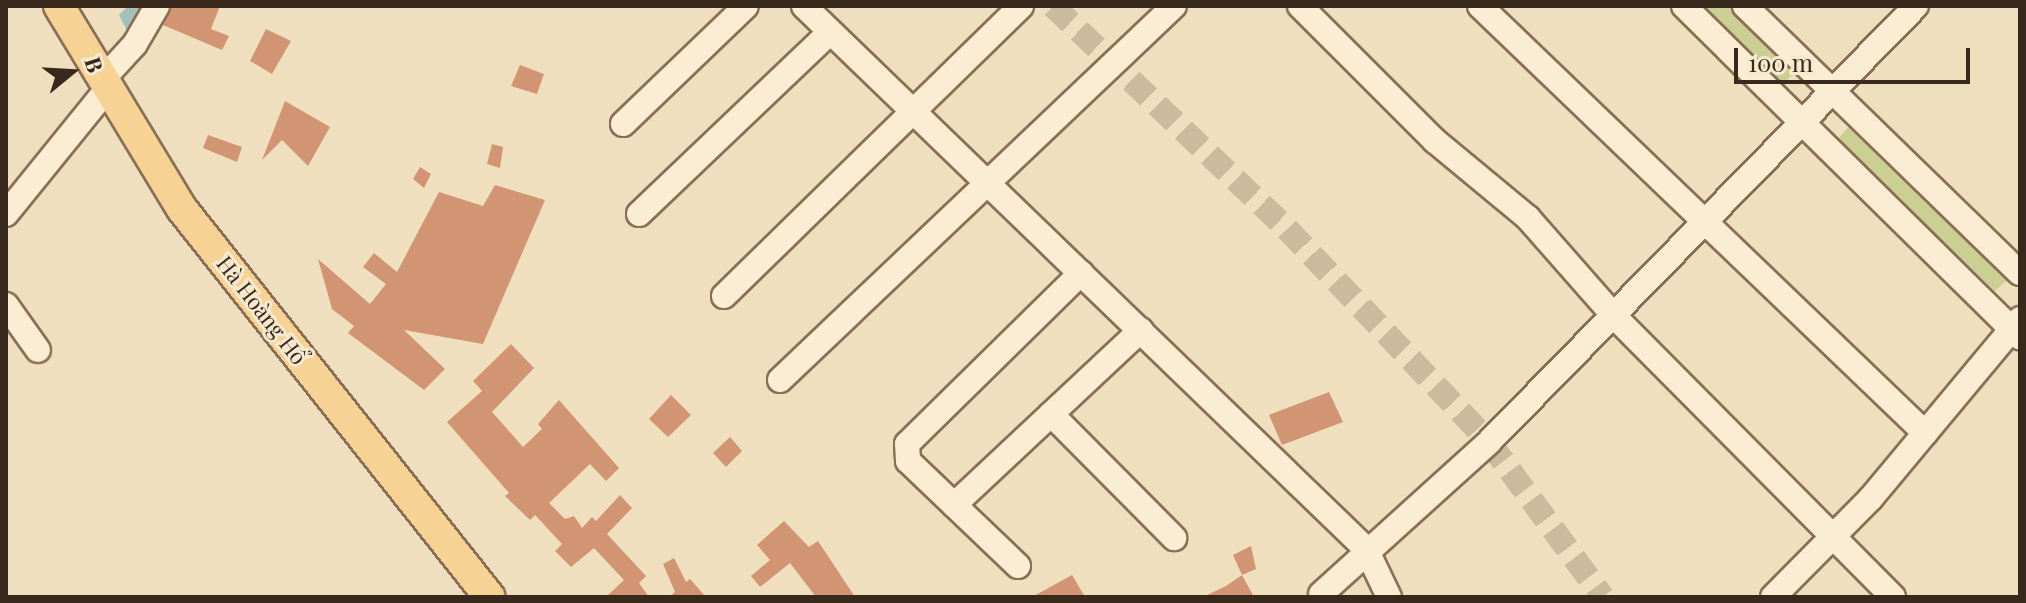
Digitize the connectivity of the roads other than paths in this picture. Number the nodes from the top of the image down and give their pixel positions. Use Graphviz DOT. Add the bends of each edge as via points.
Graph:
graph roads {
  1 [pos="59,6"];
  2 [pos="157,6"];
  3 [pos="746,6"];
  4 [pos="804,6"];
  5 [pos="1021,6"];
  6 [pos="1174,6"];
  7 [pos="1300,6"];
  8 [pos="1480,6"];
  9 [pos="1684,6"];
  10 [pos="1745,6"];
  11 [pos="1916,6"];
  12 [pos="830,32"];
  13 [pos="109,78"];
  14 [pos="1832,95"];
  15 [pos="915,110"];
  16 [pos="623,124"];
  17 [pos="1804,125"];
  18 [pos="988,183"];
  19 [pos="6,214"];
  20 [pos="639,214"];
  21 [pos="1706,224"];
  22 [pos="1081,273"];
  23 [pos="2020,273"];
  24 [pos="724,296"];
  25 [pos="6,305"];
  26 [pos="1614,316"];
  27 [pos="2017,329"];
  28 [pos="1141,330"];
  29 [pos="38,350"];
  30 [pos="780,380"];
  31 [pos="1051,414"];
  32 [pos="1925,433"];
  33 [pos="954,505"];
  34 [pos="1174,538"];
  35 [pos="1832,539"];
  36 [pos="1367,552"];
  37 [pos="1018,566"];
  38 [pos="1321,594"];
  39 [pos="490,597"];
  40 [pos="1389,597"];
  41 [pos="1773,597"];
  42 [pos="1893,597"];
  1 -- 13 [label="main road, Hà Hoàng Hổ"];
  2 -- 13 [label="street"];
  3 -- 16 [label="street"];
  4 -- 12 [label="street"];
  5 -- 15 [label="street"];
  6 -- 18 [label="street"];
  7 -- 26 [label="street" via="1435,141 1528,218"];
  8 -- 21 [label="street"];
  9 -- 17 [label="street"];
  10 -- 14 [label="street"];
  11 -- 14 [label="street"];
  12 -- 15 [label="street"];
  12 -- 20 [label="street"];
  13 -- 19 [label="street"];
  13 -- 39 [label="main road, Hà Hoàng Hổ" via="182,209"];
  14 -- 17 [label="street"];
  14 -- 23 [label="street"];
  15 -- 18 [label="street"];
  15 -- 24 [label="street"];
  17 -- 21 [label="street"];
  17 -- 27 [label="street"];
  18 -- 22 [label="street"];
  18 -- 30 [label="street"];
  21 -- 26 [label="street"];
  21 -- 32 [label="street"];
  22 -- 28 [label="street"];
  22 -- 33 [label="street" via="907,444 908,461"];
  25 -- 29 [label="street"];
  26 -- 35 [label="street"];
  26 -- 36 [label="street" via="1489,442"];
  27 -- 32 [label="street"];
  28 -- 31 [label="street"];
  28 -- 36 [label="street"];
  31 -- 33 [label="street"];
  31 -- 34 [label="street"];
  32 -- 35 [label="street"];
  33 -- 37 [label="street"];
  35 -- 41 [label="street"];
  35 -- 42 [label="street"];
  36 -- 38 [label="street"];
  36 -- 40 [label="street"];
}
